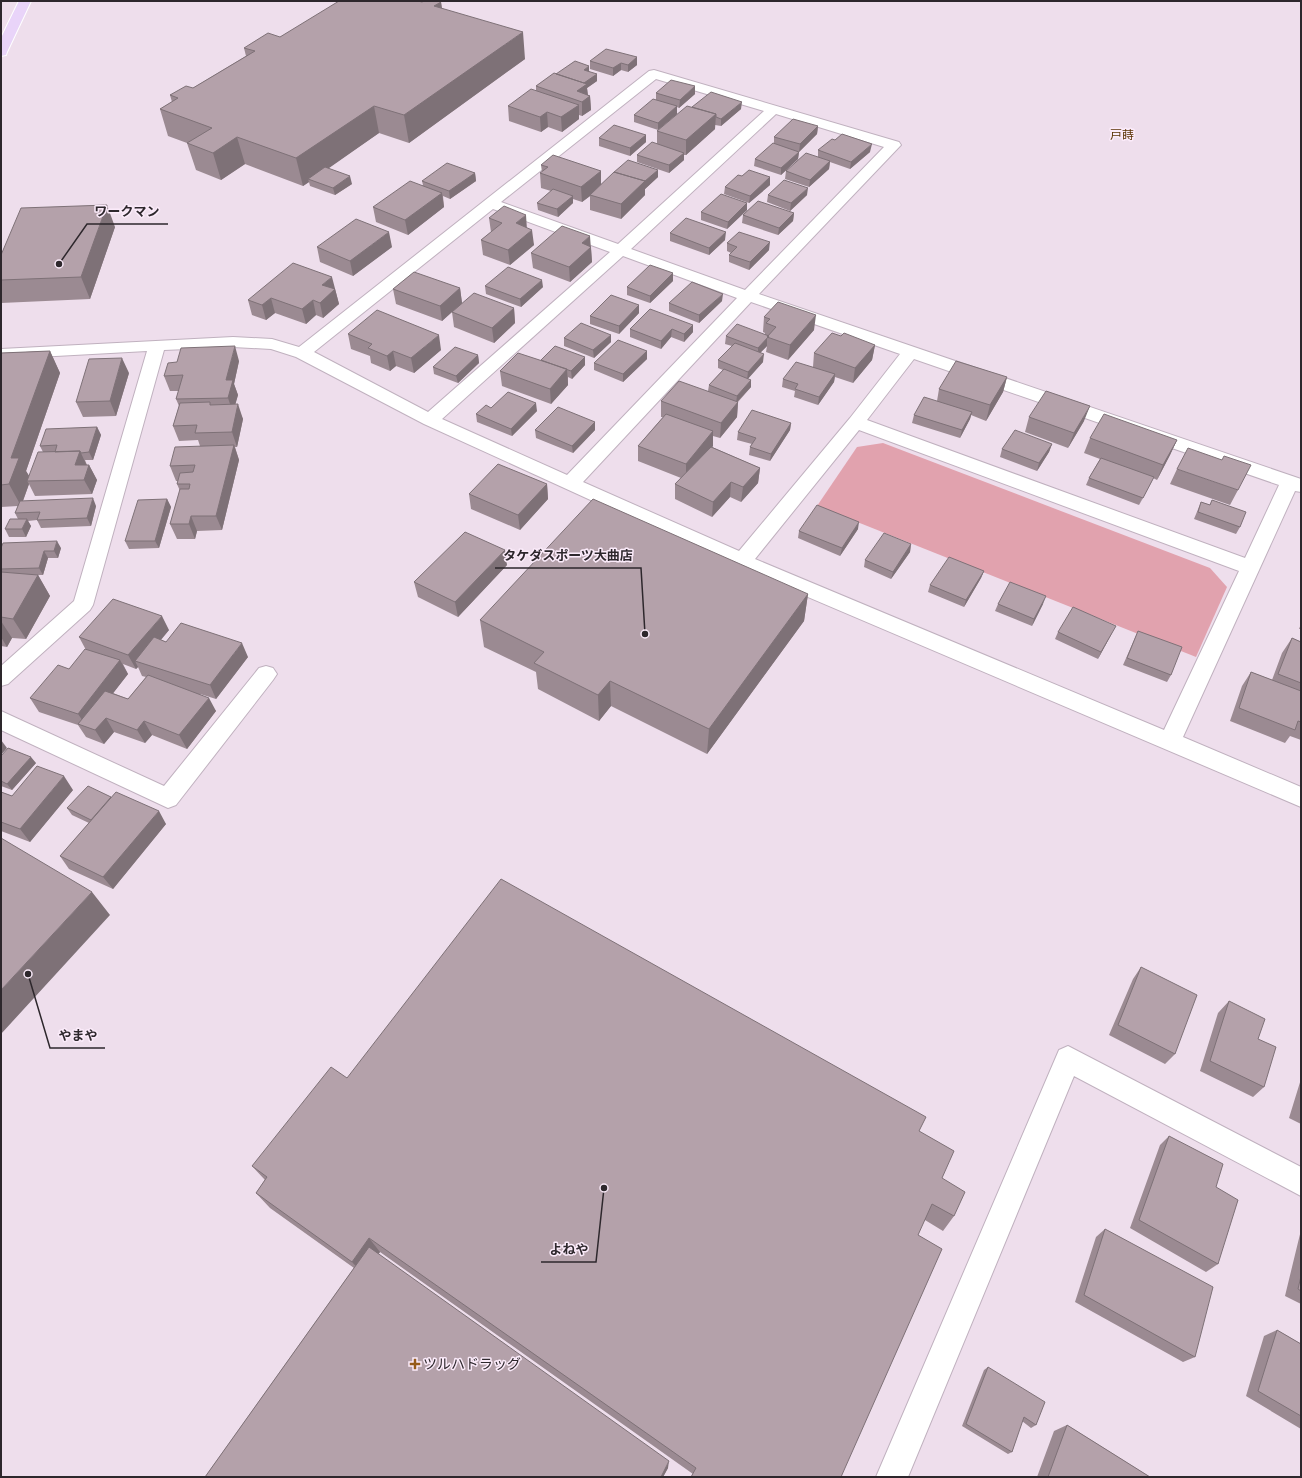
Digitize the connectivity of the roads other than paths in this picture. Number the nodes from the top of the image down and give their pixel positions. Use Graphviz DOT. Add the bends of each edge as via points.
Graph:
graph roads {
  1 [pos="22,6"];
  2 [pos="1,52"];
  3 [pos="773,110"];
  4 [pos="491,204"];
  5 [pos="621,250"];
  6 [pos="748,296"];
  7 [pos="157,345"];
  8 [pos="911,351"];
  9 [pos="302,353"];
  10 [pos="1,354"];
  11 [pos="430,420"];
  12 [pos="856,422"];
  13 [pos="570,484"];
  14 [pos="1295,484"];
  15 [pos="742,561"];
  16 [pos="1250,568"];
  17 [pos="266,674"];
  18 [pos="1,678"];
  19 [pos="1,720"];
  20 [pos="1170,741"];
  21 [pos="1301,797"];
  22 [pos="1301,1182"];
  23 [pos="892,1477"];
  1 -- 2 [label="main road"];
  3 -- 4 [label="street" via="654,74"];
  3 -- 5 [label="street"];
  3 -- 6 [label="street" via="894,145"];
  4 -- 5 [label="street"];
  4 -- 9 [label="street"];
  5 -- 6 [label="street"];
  5 -- 11 [label="street"];
  6 -- 8 [label="street"];
  6 -- 13 [label="street"];
  7 -- 9 [label="street" via="233,342 272,344"];
  7 -- 10 [label="street"];
  7 -- 18 [label="street" via="83,605"];
  8 -- 12 [label="street"];
  8 -- 14 [label="street"];
  9 -- 11 [label="street"];
  11 -- 13 [label="street"];
  12 -- 15 [label="street"];
  12 -- 16 [label="street"];
  13 -- 15 [label="street"];
  14 -- 16 [label="street"];
  15 -- 20 [label="street"];
  16 -- 20 [label="street"];
  17 -- 19 [label="street" via="168,798"];
  20 -- 21 [label="street"];
  22 -- 23 [label="street" via="1068,1059"];
}
